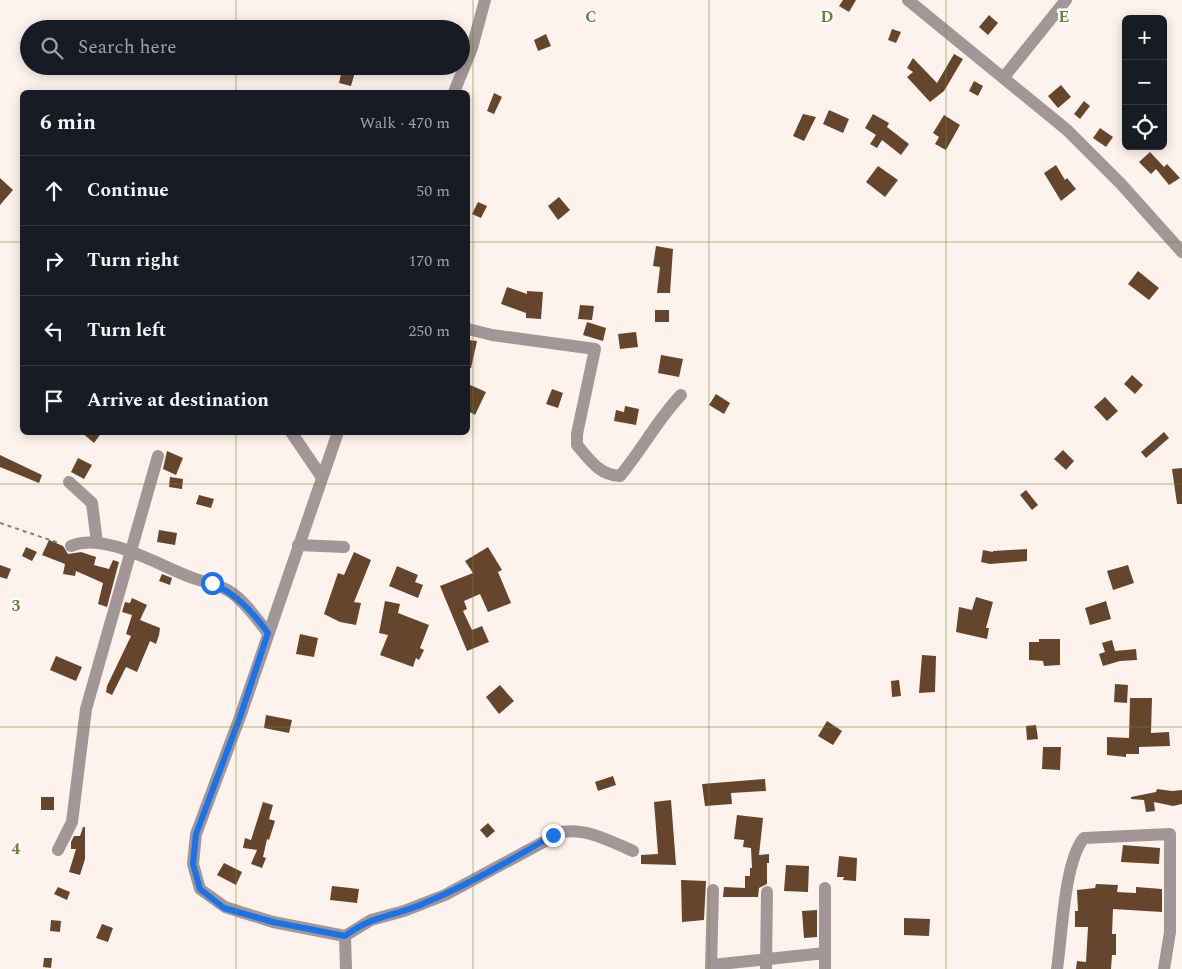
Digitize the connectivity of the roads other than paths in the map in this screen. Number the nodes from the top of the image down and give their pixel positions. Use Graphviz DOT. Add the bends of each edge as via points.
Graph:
graph roads {
  1 [pos="485,0"];
  2 [pos="908,0"];
  3 [pos="1066,0"];
  4 [pos="470,53"];
  5 [pos="461,75"];
  6 [pos="1004,76"];
  7 [pos="455,90"];
  8 [pos="1182,252"];
  9 [pos="470,330"];
  10 [pos="681,395"];
  11 [pos="293,435"];
  12 [pos="337,435"];
  13 [pos="158,456"];
  14 [pos="321,476"];
  15 [pos="69,482"];
  16 [pos="97,543"];
  17 [pos="298,545"];
  18 [pos="71,546"];
  19 [pos="344,547"];
  20 [pos="130,552"];
  21 [pos="268,633"];
  22 [pos="58,850"];
  23 [pos="633,850"];
  24 [pos="825,888"];
  25 [pos="713,890"];
  26 [pos="767,892"];
  27 [pos="345,936"];
  28 [pos="825,953"];
  29 [pos="766,965"];
  30 [pos="711,967"];
  31 [pos="346,969"];
  32 [pos="825,969"];
  33 [pos="1057,969"];
  34 [pos="1164,969"];
  1 -- 4 [label="street"];
  2 -- 6 [label="street"];
  3 -- 6 [label="street"];
  5 -- 7 [label="street"];
  6 -- 8 [label="street" via="1067,130"];
  9 -- 10 [label="street" via="595,349 581,410 577,445 599,470 610,475 620,476 638,455 664,412"];
  11 -- 14 [label="street"];
  12 -- 14 [label="street"];
  13 -- 20 [label="street"];
  14 -- 17 [label="street"];
  15 -- 16 [label="street" via="92,503"];
  16 -- 18 [label="street" via="82,541"];
  16 -- 20 [label="street"];
  17 -- 19 [label="street"];
  17 -- 21 [label="street"];
  20 -- 21 [label="street" via="232,593"];
  20 -- 22 [label="street" via="86,709 72,822"];
  21 -- 27 [label="street" via="196,834 193,864 200,889 224,908 273,922"];
  23 -- 27 [label="street" via="598,835 562,832 445,895 371,920"];
  24 -- 28 [label="street"];
  25 -- 30 [label="street"];
  26 -- 29 [label="street"];
  27 -- 31 [label="street"];
  28 -- 29 [label="street"];
  28 -- 32 [label="street"];
  29 -- 30 [label="street"];
  33 -- 34 [label="street" via="1070,873 1077,846 1084,838 1170,834 1170,932"];
}
